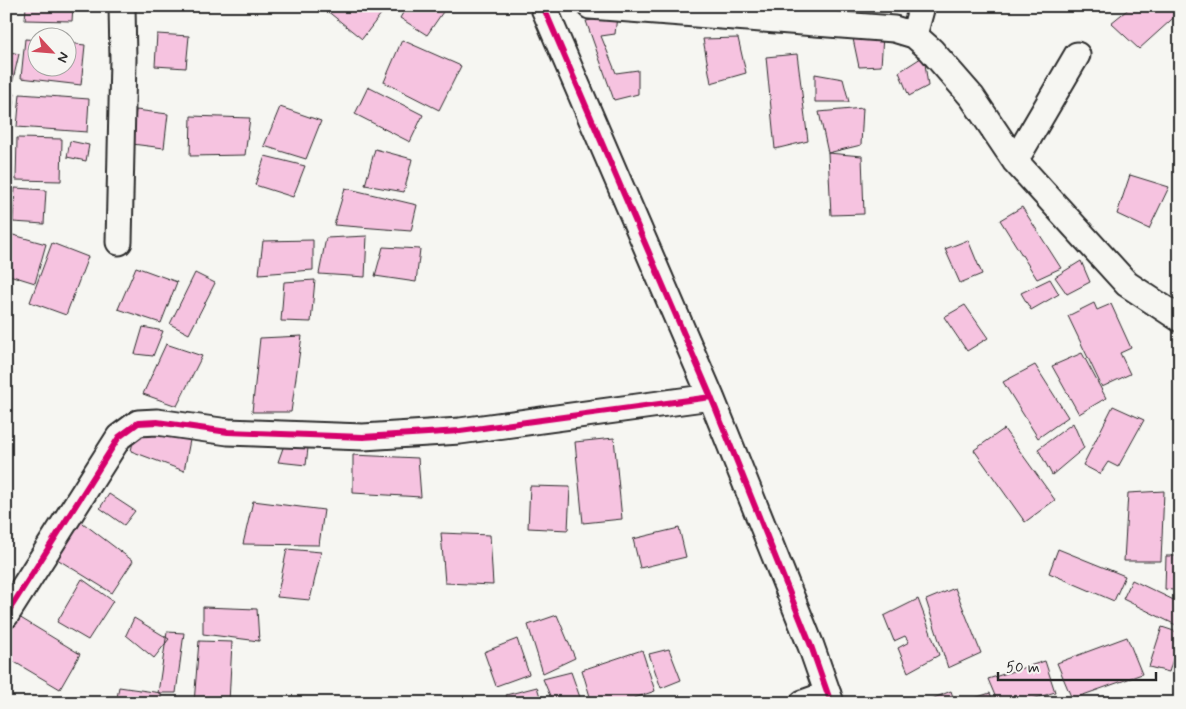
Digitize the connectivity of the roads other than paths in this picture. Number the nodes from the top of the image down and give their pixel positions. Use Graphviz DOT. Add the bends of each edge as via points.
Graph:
graph roads {
  1 [pos="122,6"];
  2 [pos="543,6"];
  3 [pos="590,6"];
  4 [pos="922,6"];
  5 [pos="914,35"];
  6 [pos="1077,55"];
  7 [pos="1015,161"];
  8 [pos="119,242"];
  9 [pos="1180,319"];
  10 [pos="712,397"];
  11 [pos="6,615"];
  12 [pos="829,698"];
  13 [pos="803,703"];
  1 -- 8 [label="street"];
  2 -- 10 [label="street"];
  3 -- 5 [label="street" via="894,29"];
  4 -- 5 [label="street"];
  5 -- 7 [label="street" via="972,97"];
  6 -- 7 [label="street"];
  7 -- 9 [label="street" via="1127,284"];
  10 -- 11 [label="street" via="460,431 363,437 228,432 157,422 138,423 119,437"];
  10 -- 12 [label="street" via="812,646"];
  12 -- 13 [label="street"];
}
